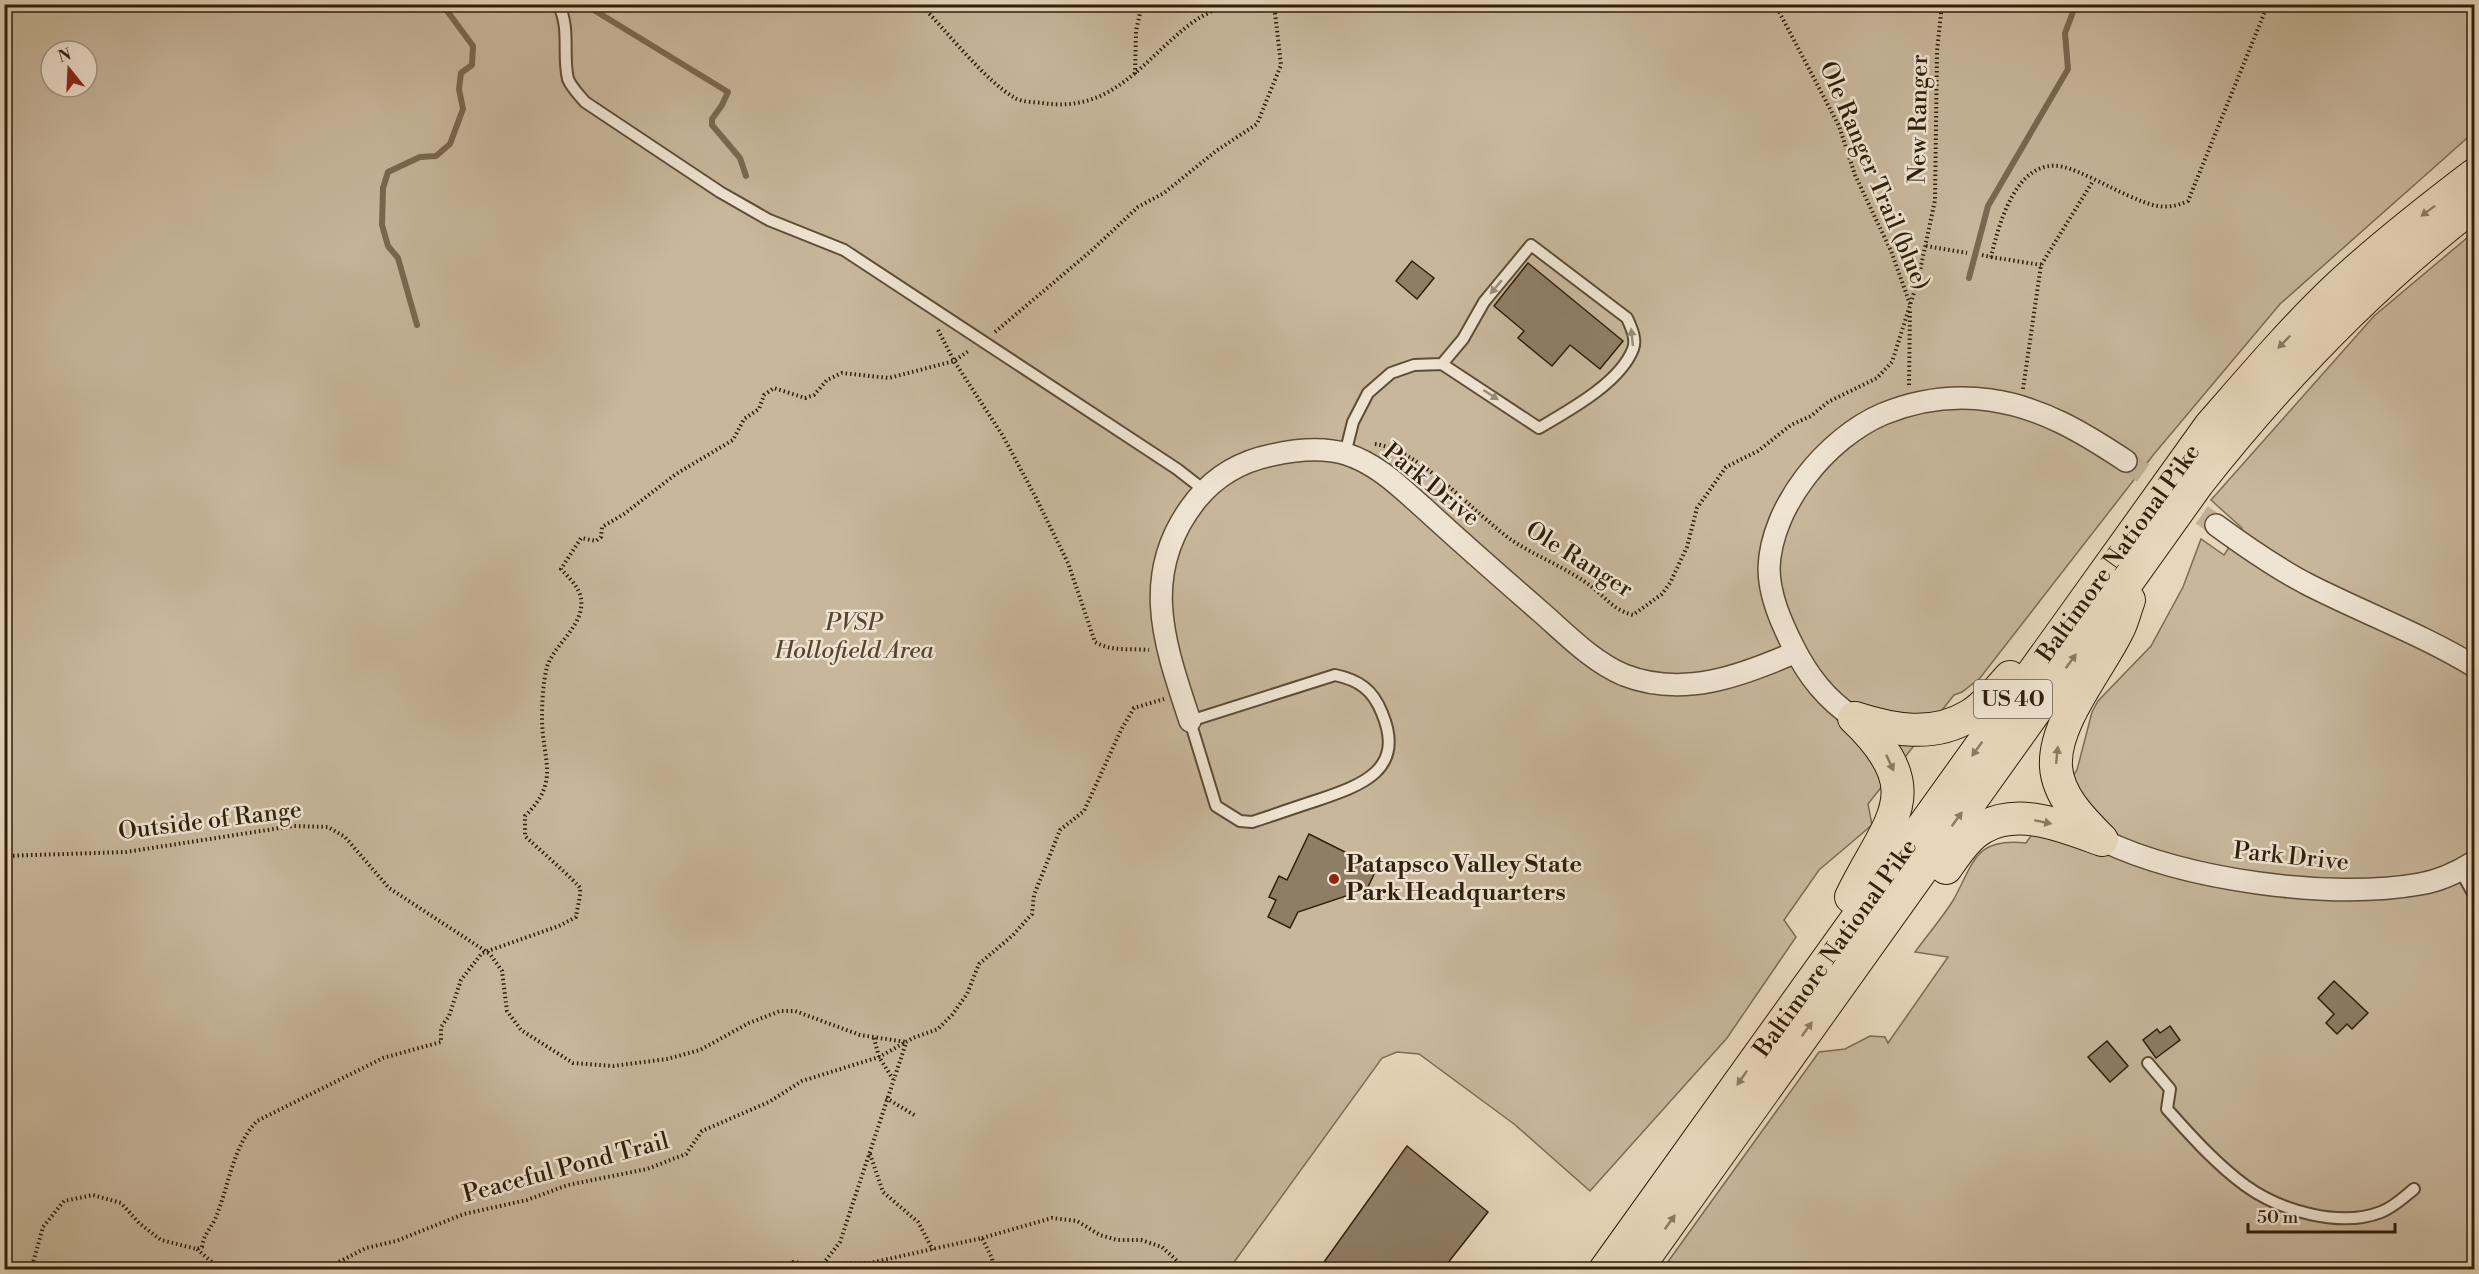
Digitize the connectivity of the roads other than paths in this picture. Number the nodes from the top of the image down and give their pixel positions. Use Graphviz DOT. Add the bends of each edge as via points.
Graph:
graph roads {
  1 [pos="558,4"];
  2 [pos="2475,176"];
  3 [pos="2475,205"];
  4 [pos="1442,363"];
  5 [pos="1347,447"];
  6 [pos="2126,461"];
  7 [pos="1204,490"];
  8 [pos="2216,525"];
  9 [pos="2140,564"];
  10 [pos="2078,608"];
  11 [pos="1796,652"];
  12 [pos="2475,666"];
  13 [pos="1854,718"];
  14 [pos="1190,721"];
  15 [pos="2102,840"];
  16 [pos="2467,866"];
  17 [pos="2475,895"];
  18 [pos="1844,978"];
  19 [pos="1806,988"];
  20 [pos="2148,1063"];
  21 [pos="2414,1189"];
  22 [pos="1605,1269"];
  23 [pos="1636,1269"];
  1 -- 7 [label="lane" via="566,18 569,82 585,102 720,192 769,220 844,250"];
  2 -- 10 [label="main road, Baltimore National Pike / US 40, one-way" via="2340,285 2266,361 2210,426"];
  3 -- 9 [label="main road, Baltimore National Pike / US 40" via="2356,305 2280,384 2198,483"];
  4 -- 4 [label="lane, one-way" via="1539,428 1575,407 1617,373 1633,348 1633,331 1627,318 1531,245 1484,302 1463,339"];
  4 -- 5 [label="lane" via="1414,365 1391,373 1368,393 1353,422"];
  5 -- 7 [label="street, Park Drive" via="1263,457 1223,475"];
  5 -- 11 [label="street, Park Drive" via="1385,474 1582,648 1623,674 1664,684 1705,683 1747,673"];
  6 -- 11 [label="street" via="2075,429 2019,406 1968,398 1940,399 1881,415 1843,441 1802,480 1787,503 1771,547 1769,569 1776,607"];
  7 -- 14 [label="street, Park Drive" via="1189,508 1167,552 1160,599 1168,651"];
  8 -- 12 [label="street" via="2309,585"];
  15 -- 9 [label="main road, one-way" via="2077,815 2062,789 2056,767 2058,742 2119,629"];
  18 -- 9 [label="main road, Baltimore National Pike / US 40, one-way"];
  10 -- 13 [label="main road" via="1969,717 1936,729 1907,731"];
  10 -- 19 [label="main road, Baltimore National Pike / US 40, one-way"];
  11 -- 13 [label="street" via="1822,692"];
  13 -- 19 [label="main road, one-way" via="1878,741 1891,761 1898,796 1886,835 1864,870"];
  14 -- 14 [label="lane, Park Drive" via="1216,806 1240,821 1252,822 1360,785 1377,772 1387,756 1386,722 1377,700 1366,686 1335,675"];
  15 -- 16 [label="street, Park Drive" via="2130,854 2167,864 2321,889 2367,891 2422,884"];
  18 -- 15 [label="main road, one-way" via="1905,922 1962,845 1982,827 2019,818"];
  16 -- 17 [label="lane"];
  23 -- 18 [label="main road, Baltimore National Pike / US 40, one-way"];
  19 -- 22 [label="main road, Baltimore National Pike / US 40, one-way"];
  20 -- 21 [label="lane" via="2170,1089 2167,1109 2182,1126 2246,1186 2269,1198 2329,1218 2358,1218 2394,1205"];
}
